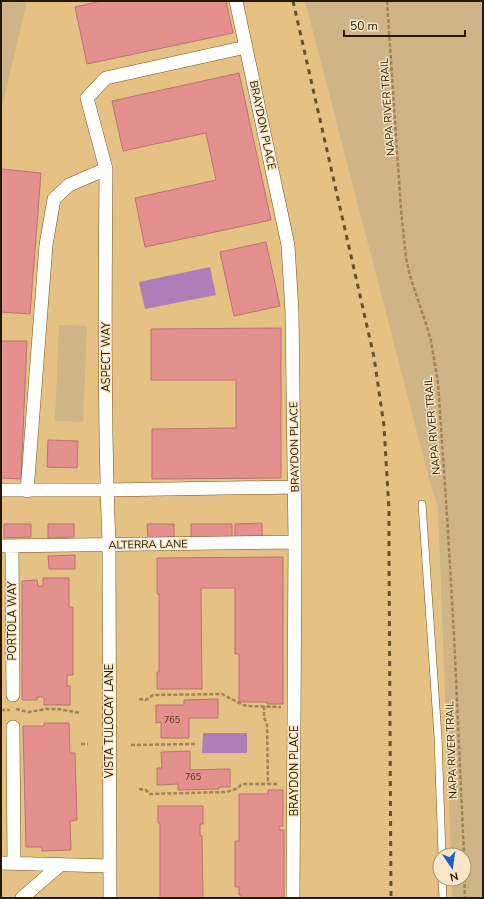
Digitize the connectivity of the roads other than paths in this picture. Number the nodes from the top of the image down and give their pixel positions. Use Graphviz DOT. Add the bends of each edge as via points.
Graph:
graph roads {
  1 [pos="236,1"];
  2 [pos="246,47"];
  3 [pos="106,169"];
  4 [pos="294,487"];
  5 [pos="1,490"];
  6 [pos="107,490"];
  7 [pos="27,491"];
  8 [pos="422,504"];
  9 [pos="295,542"];
  10 [pos="109,544"];
  11 [pos="6,546"];
  12 [pos="13,695"];
  13 [pos="13,727"];
  14 [pos="442,847"];
  15 [pos="7,863"];
  16 [pos="60,865"];
  17 [pos="109,866"];
  18 [pos="442,887"];
  19 [pos="22,898"];
  20 [pos="110,898"];
  21 [pos="293,898"];
  22 [pos="443,898"];
  1 -- 2 [label="street, BRAYDON PLACE"];
  2 -- 3 [label="street, ASPECT WAY" via="106,78 87,98"];
  2 -- 4 [label="street, BRAYDON PLACE" via="288,245 292,320"];
  3 -- 6 [label="street, ASPECT WAY"];
  3 -- 7 [label="street" via="69,184 54,200 46,245"];
  4 -- 6 [label="street"];
  4 -- 9 [label="street, BRAYDON PLACE"];
  5 -- 7 [label="street"];
  6 -- 7 [label="street"];
  6 -- 10 [label="street, ASPECT WAY"];
  8 -- 14 [label="lane" via="438,737"];
  9 -- 10 [label="street, ALTERRA LANE"];
  9 -- 21 [label="street, BRAYDON PLACE"];
  10 -- 11 [label="street, ALTERRA LANE"];
  10 -- 17 [label="street, VISTA TULOCAY LANE"];
  11 -- 12 [label="street, PORTOLA WAY"];
  13 -- 15 [label="street"];
  15 -- 16 [label="street"];
  16 -- 17 [label="street"];
  16 -- 19 [label="street"];
  17 -- 20 [label="street, VISTA TULOCAY LANE"];
  18 -- 22 [label="lane"];
}
